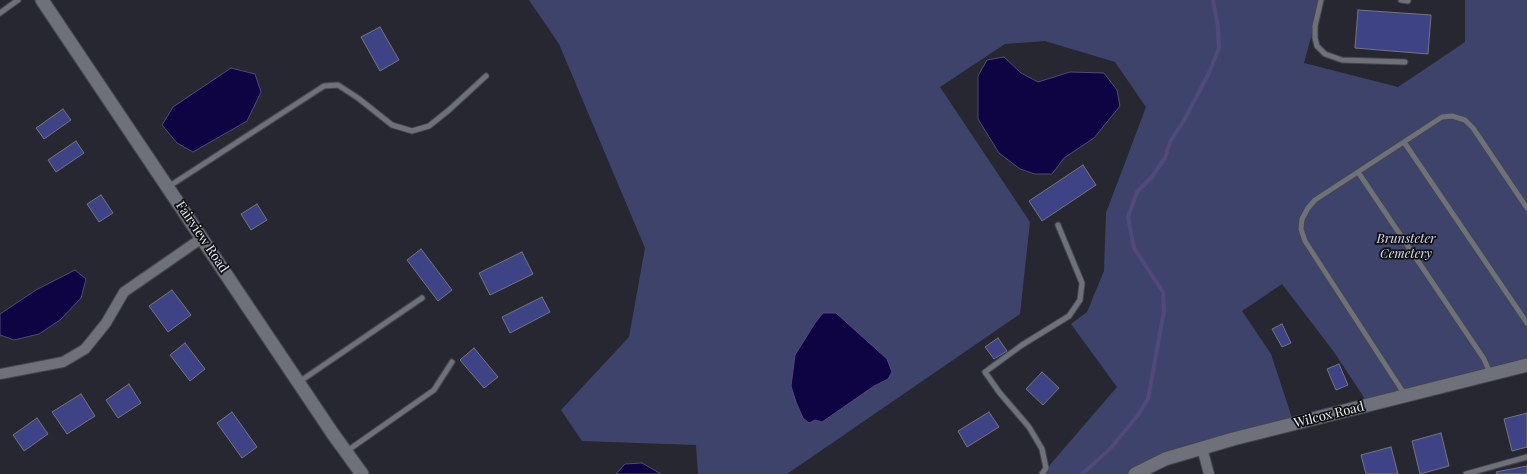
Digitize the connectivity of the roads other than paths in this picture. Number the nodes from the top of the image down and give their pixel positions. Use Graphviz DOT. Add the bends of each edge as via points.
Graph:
graph roads {
  1 [pos="18,0"];
  2 [pos="42,0"];
  3 [pos="1322,0"];
  4 [pos="1401,0"];
  5 [pos="1408,1"];
  6 [pos="0,14"];
  7 [pos="1405,62"];
  8 [pos="486,76"];
  9 [pos="1404,142"];
  10 [pos="1358,172"];
  11 [pos="168,187"];
  12 [pos="1527,208"];
  13 [pos="1058,225"];
  14 [pos="202,238"];
  15 [pos="422,298"];
  16 [pos="1527,323"];
  17 [pos="452,362"];
  18 [pos="1527,365"];
  19 [pos="0,374"];
  20 [pos="1491,374"];
  21 [pos="299,383"];
  22 [pos="1405,395"];
  23 [pos="1202,448"];
  24 [pos="347,451"];
  25 [pos="1527,457"];
  26 [pos="362,474"];
  27 [pos="1042,474"];
  28 [pos="1135,474"];
  29 [pos="1209,474"];
  30 [pos="1466,474"];
  1 -- 6 [label="lane"];
  2 -- 11 [label="street, Fairview Road"];
  3 -- 7 [label="lane" via="1315,26 1315,38 1325,54 1342,60"];
  4 -- 5 [label="lane"];
  8 -- 11 [label="lane" via="429,126 412,131 392,125 338,85 324,86"];
  9 -- 10 [label="lane"];
  9 -- 12 [label="lane" via="1442,117 1452,116 1465,120"];
  9 -- 16 [label="lane"];
  10 -- 20 [label="lane" via="1484,359"];
  10 -- 22 [label="lane" via="1315,200 1302,219 1301,229 1305,241"];
  11 -- 14 [label="street, Fairview Road"];
  13 -- 27 [label="lane" via="1082,284 1080,300 1069,316 985,372 1029,427 1042,449 1046,468"];
  14 -- 19 [label="street" via="124,292 106,322 85,349 63,362"];
  14 -- 21 [label="street, Fairview Road"];
  15 -- 21 [label="lane"];
  17 -- 24 [label="lane" via="434,390"];
  18 -- 20 [label="street, Wilcox Road"];
  20 -- 22 [label="street, Wilcox Road"];
  21 -- 24 [label="street, Fairview Road"];
  22 -- 23 [label="street, Wilcox Road"];
  23 -- 28 [label="street, Wilcox Road" via="1165,460"];
  23 -- 29 [label="street"];
  24 -- 26 [label="street, Fairview Road"];
  25 -- 30 [label="lane"];
}
